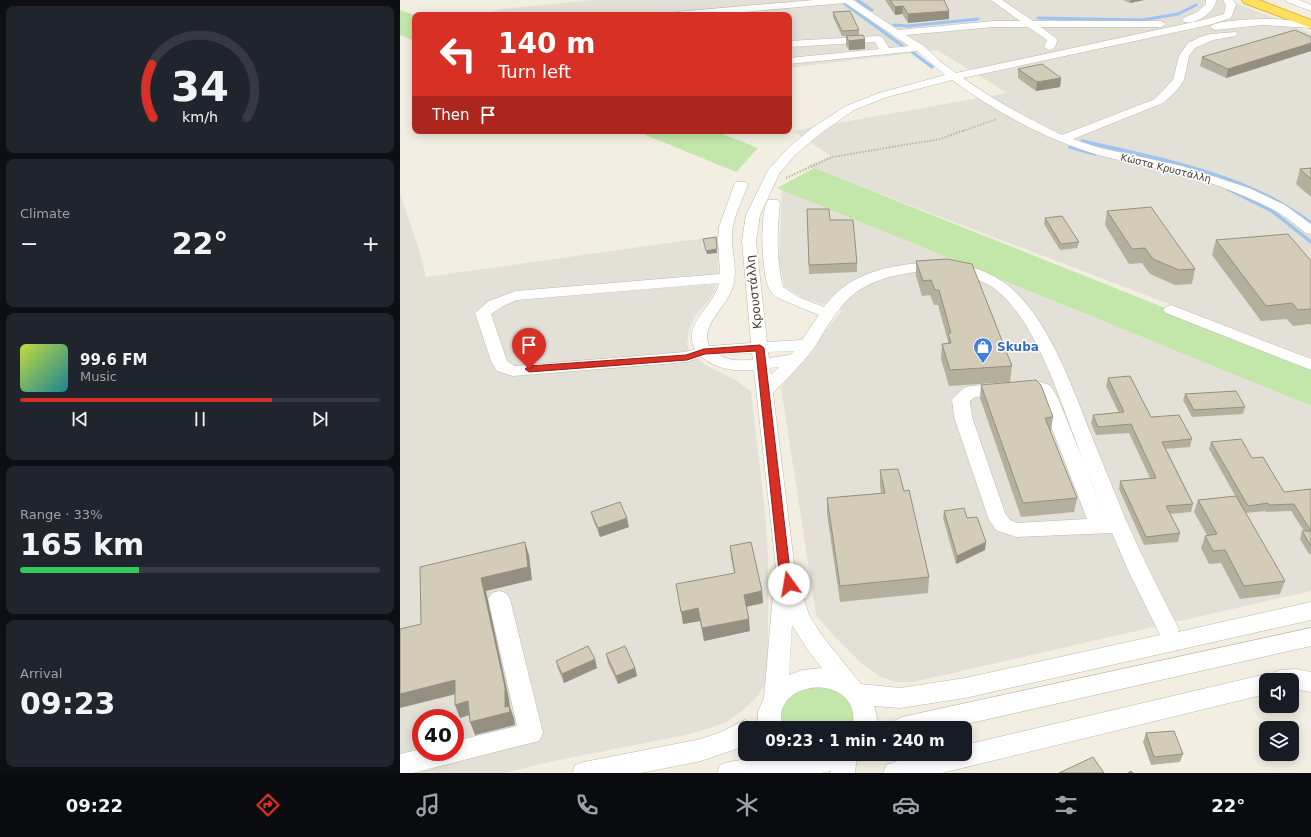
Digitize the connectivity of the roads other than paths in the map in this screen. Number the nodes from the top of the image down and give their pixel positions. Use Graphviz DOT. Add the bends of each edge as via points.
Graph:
graph roads {
  1 [pos="847,0"];
  2 [pos="996,0"];
  3 [pos="1210,0"];
  4 [pos="1228,0"];
  5 [pos="1248,0"];
  6 [pos="1271,0"];
  7 [pos="1290,0"];
  8 [pos="1311,8"];
  9 [pos="710,12"];
  10 [pos="1311,15"];
  11 [pos="1031,23"];
  12 [pos="1311,25"];
  13 [pos="896,33"];
  14 [pos="1292,34"];
  15 [pos="792,44"];
  16 [pos="1049,47"];
  17 [pos="923,51"];
  18 [pos="886,52"];
  19 [pos="792,61"];
  20 [pos="960,72"];
  21 [pos="1062,139"];
  22 [pos="741,185"];
  23 [pos="774,203"];
  24 [pos="1311,230"];
  25 [pos="726,278"];
  26 [pos="1172,310"];
  27 [pos="827,313"];
  28 [pos="807,345"];
  29 [pos="704,352"];
  30 [pos="761,356"];
  31 [pos="794,360"];
  32 [pos="1311,364"];
  33 [pos="765,392"];
  34 [pos="1119,525"];
  35 [pos="1098,526"];
  36 [pos="785,571"];
  37 [pos="499,599"];
  38 [pos="1311,611"];
  39 [pos="1168,629"];
  40 [pos="1311,637"];
  41 [pos="1299,680"];
  42 [pos="1311,682"];
  43 [pos="1259,686"];
  44 [pos="855,692"];
  45 [pos="772,712"];
  46 [pos="760,721"];
  47 [pos="864,721"];
  48 [pos="933,721"];
  49 [pos="738,735"];
  50 [pos="464,750"];
  51 [pos="417,761"];
  52 [pos="844,761"];
  53 [pos="797,763"];
  54 [pos="400,765"];
  55 [pos="584,773"];
  56 [pos="729,773"];
  57 [pos="895,773"];
  1 -- 9 [label="street"];
  1 -- 13 [label="street, Κώστα Κρυστάλλη"];
  2 -- 11 [label="street"];
  3 -- 11 [label="street" via="1211,4 1199,16 1174,23"];
  4 -- 20 [label="street" via="1231,5 1228,16 1205,23"];
  5 -- 12 [label="highway"];
  6 -- 10 [label="highway"];
  7 -- 8 [label="street"];
  11 -- 13 [label="street"];
  11 -- 16 [label="street" via="1052,39"];
  12 -- 20 [label="street" via="1274,22 1225,25"];
  13 -- 17 [label="street, Κώστα Κρυστάλλη"];
  14 -- 21 [label="street" via="1224,34 1189,46 1176,84 1159,101"];
  15 -- 18 [label="street" via="878,39"];
  17 -- 18 [label="street"];
  17 -- 20 [label="street, Κώστα Κρυστάλλη"];
  17 -- 20 [label="street, Κώστα Κρυστάλλη" via="937,64"];
  18 -- 19 [label="street"];
  20 -- 21 [label="street, Κώστα Κρυστάλλη" via="979,94"];
  20 -- 30 [label="street, Κρουστάλλη" via="909,94 831,122 816,131 777,167 775,181 753,215 749,241"];
  21 -- 24 [label="street, Κώστα Κρυστάλλη" via="1097,151 1177,169 1244,191 1280,208"];
  22 -- 25 [label="street" via="725,232"];
  23 -- 27 [label="street" via="769,238 770,267 777,290 814,310"];
  25 -- 29 [label="street" via="718,303 700,331"];
  25 -- 29 [label="street" via="516,296 490,306 483,313 498,361 503,367 513,370 687,357"];
  26 -- 32 [label="street"];
  27 -- 28 [label="street"];
  27 -- 34 [label="street" via="846,292 865,280 892,270 925,267 965,269 990,279 1022,307 1038,332"];
  28 -- 30 [label="street"];
  28 -- 31 [label="street"];
  29 -- 30 [label="street" via="726,364"];
  30 -- 31 [label="street"];
  30 -- 33 [label="street, Κρουστάλλη"];
  31 -- 33 [label="street"];
  33 -- 36 [label="street, Κρουστάλλη"];
  34 -- 35 [label="street"];
  34 -- 39 [label="street" via="1129,551"];
  35 -- 35 [label="street" via="1044,389 1037,386 970,392 960,399 963,417 996,515 1003,525 1016,530"];
  36 -- 44 [label="street, Κρουστάλλη" via="799,618 815,643"];
  36 -- 45 [label="street, Κρουστάλλη"];
  37 -- 50 [label="street" via="531,733"];
  38 -- 44 [label="street" via="965,688 900,698"];
  40 -- 48 [label="street"];
  41 -- 42 [label="street"];
  43 -- 57 [label="street"];
  44 -- 45 [label="street" via="842,682 830,678 802,679 787,686"];
  44 -- 47 [label="street, Κρουστάλλη" via="864,709"];
  45 -- 46 [label="street"];
  49 -- 55 [label="street" via="701,750"];
  51 -- 54 [label="street"];
  52 -- 53 [label="street"];
  53 -- 56 [label="street"];
}
